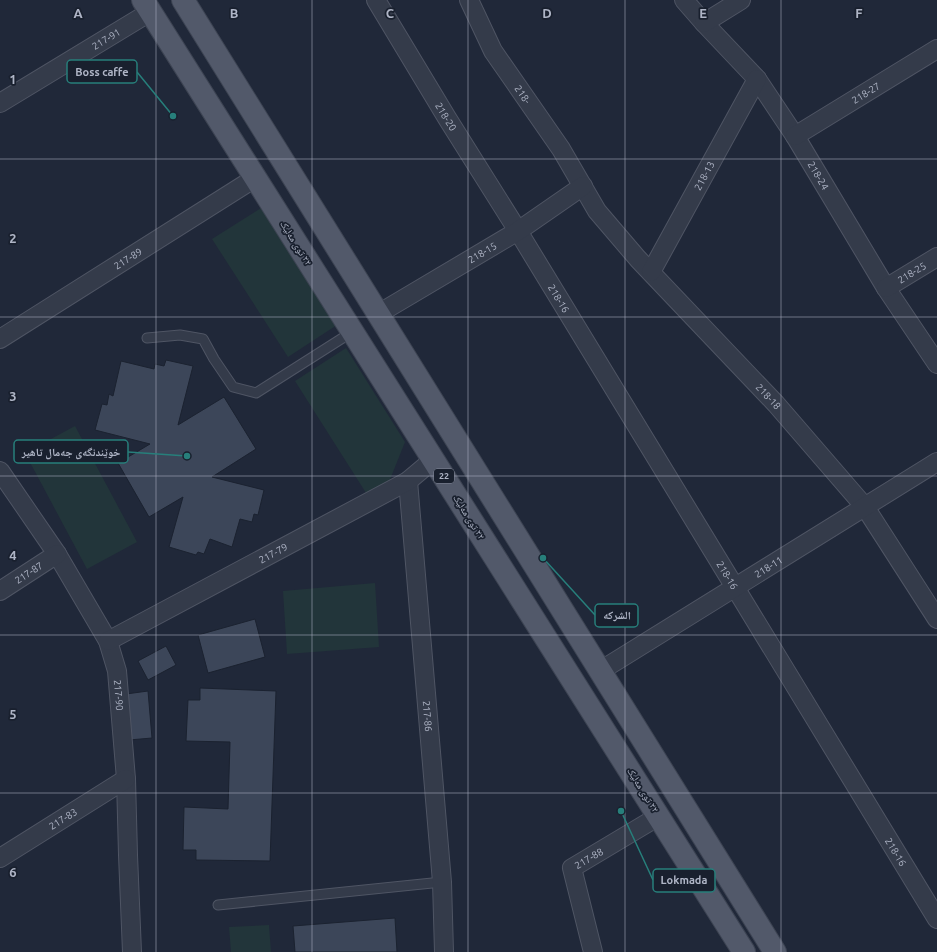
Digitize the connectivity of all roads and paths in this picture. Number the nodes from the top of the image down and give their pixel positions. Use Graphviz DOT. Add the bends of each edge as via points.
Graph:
graph roads {
  1 [pos="183,0"];
  2 [pos="376,0"];
  3 [pos="469,0"];
  4 [pos="684,0"];
  5 [pos="741,0"];
  6 [pos="147,6"];
  7 [pos="704,23"];
  8 [pos="937,49"];
  9 [pos="757,79"];
  10 [pos="0,103"];
  11 [pos="795,136"];
  12 [pos="255,178"];
  13 [pos="583,186"];
  14 [pos="518,231"];
  15 [pos="937,258"];
  16 [pos="651,272"];
  17 [pos="886,288"];
  18 [pos="378,314"];
  19 [pos="352,332"];
  20 [pos="148,338"];
  21 [pos="0,339"];
  22 [pos="937,364"];
  23 [pos="433,460"];
  24 [pos="937,462"];
  25 [pos="0,471"];
  26 [pos="408,481"];
  27 [pos="865,507"];
  28 [pos="57,554"];
  29 [pos="735,588"];
  30 [pos="0,591"];
  31 [pos="937,620"];
  32 [pos="108,641"];
  33 [pos="600,671"];
  34 [pos="126,778"];
  35 [pos="658,816"];
  36 [pos="0,858"];
  37 [pos="442,882"];
  38 [pos="218,905"];
  39 [pos="937,919"];
  40 [pos="132,952"];
  41 [pos="444,952"];
  42 [pos="593,952"];
  43 [pos="744,952"];
  44 [pos="775,952"];
  1 -- 18 [label="main road"];
  2 -- 14 [label="street, 218-20"];
  3 -- 13 [label="street, 218-" via="493,51 562,149"];
  4 -- 7 [label="street, 218-24"];
  5 -- 7 [label="street"];
  6 -- 10 [label="street, 217-91"];
  6 -- 12 [label="main road, ٢٢ توی مەلیک / 22"];
  7 -- 9 [label="street, 218-24"];
  8 -- 11 [label="street, 218-27"];
  9 -- 11 [label="street, 218-24"];
  9 -- 16 [label="street, 218-13"];
  11 -- 17 [label="street, 218-24"];
  12 -- 19 [label="main road, ٢٢ توی مەلیک / 22"];
  12 -- 21 [label="street, 217-89"];
  13 -- 14 [label="street, 218-15"];
  13 -- 16 [label="street, 218-18" via="597,211"];
  14 -- 18 [label="street, 218-15"];
  14 -- 29 [label="street, 218-16"];
  15 -- 17 [label="street, 218-25"];
  16 -- 27 [label="street, 218-18" via="776,404"];
  17 -- 22 [label="street, 218-24"];
  18 -- 33 [label="main road"];
  19 -- 20 [label="lane" via="256,393 233,387 203,339 180,334"];
  19 -- 23 [label="main road, ٢٢ توی مەلیک / 22"];
  23 -- 26 [label="street, 217-79"];
  23 -- 35 [label="main road, ٢٢ توی مەلیک / 22"];
  24 -- 27 [label="street, 218-11"];
  25 -- 28 [label="street, 217-90"];
  26 -- 32 [label="street, 217-79"];
  26 -- 37 [label="street, 217-86"];
  27 -- 29 [label="street, 218-11"];
  27 -- 31 [label="street, 218-18"];
  28 -- 30 [label="street, 217-87"];
  28 -- 32 [label="street, 217-90"];
  29 -- 33 [label="street, 218-11"];
  29 -- 39 [label="street, 218-16"];
  32 -- 34 [label="street, 217-90" via="117,671"];
  33 -- 44 [label="main road"];
  34 -- 36 [label="street, 217-83"];
  34 -- 40 [label="street, 217-90"];
  35 -- 42 [label="street, 217-88" via="572,868"];
  35 -- 43 [label="main road, ٢٢ توی مەلیک / 22"];
  37 -- 38 [label="lane"];
  37 -- 41 [label="street, 217-86"];
}
